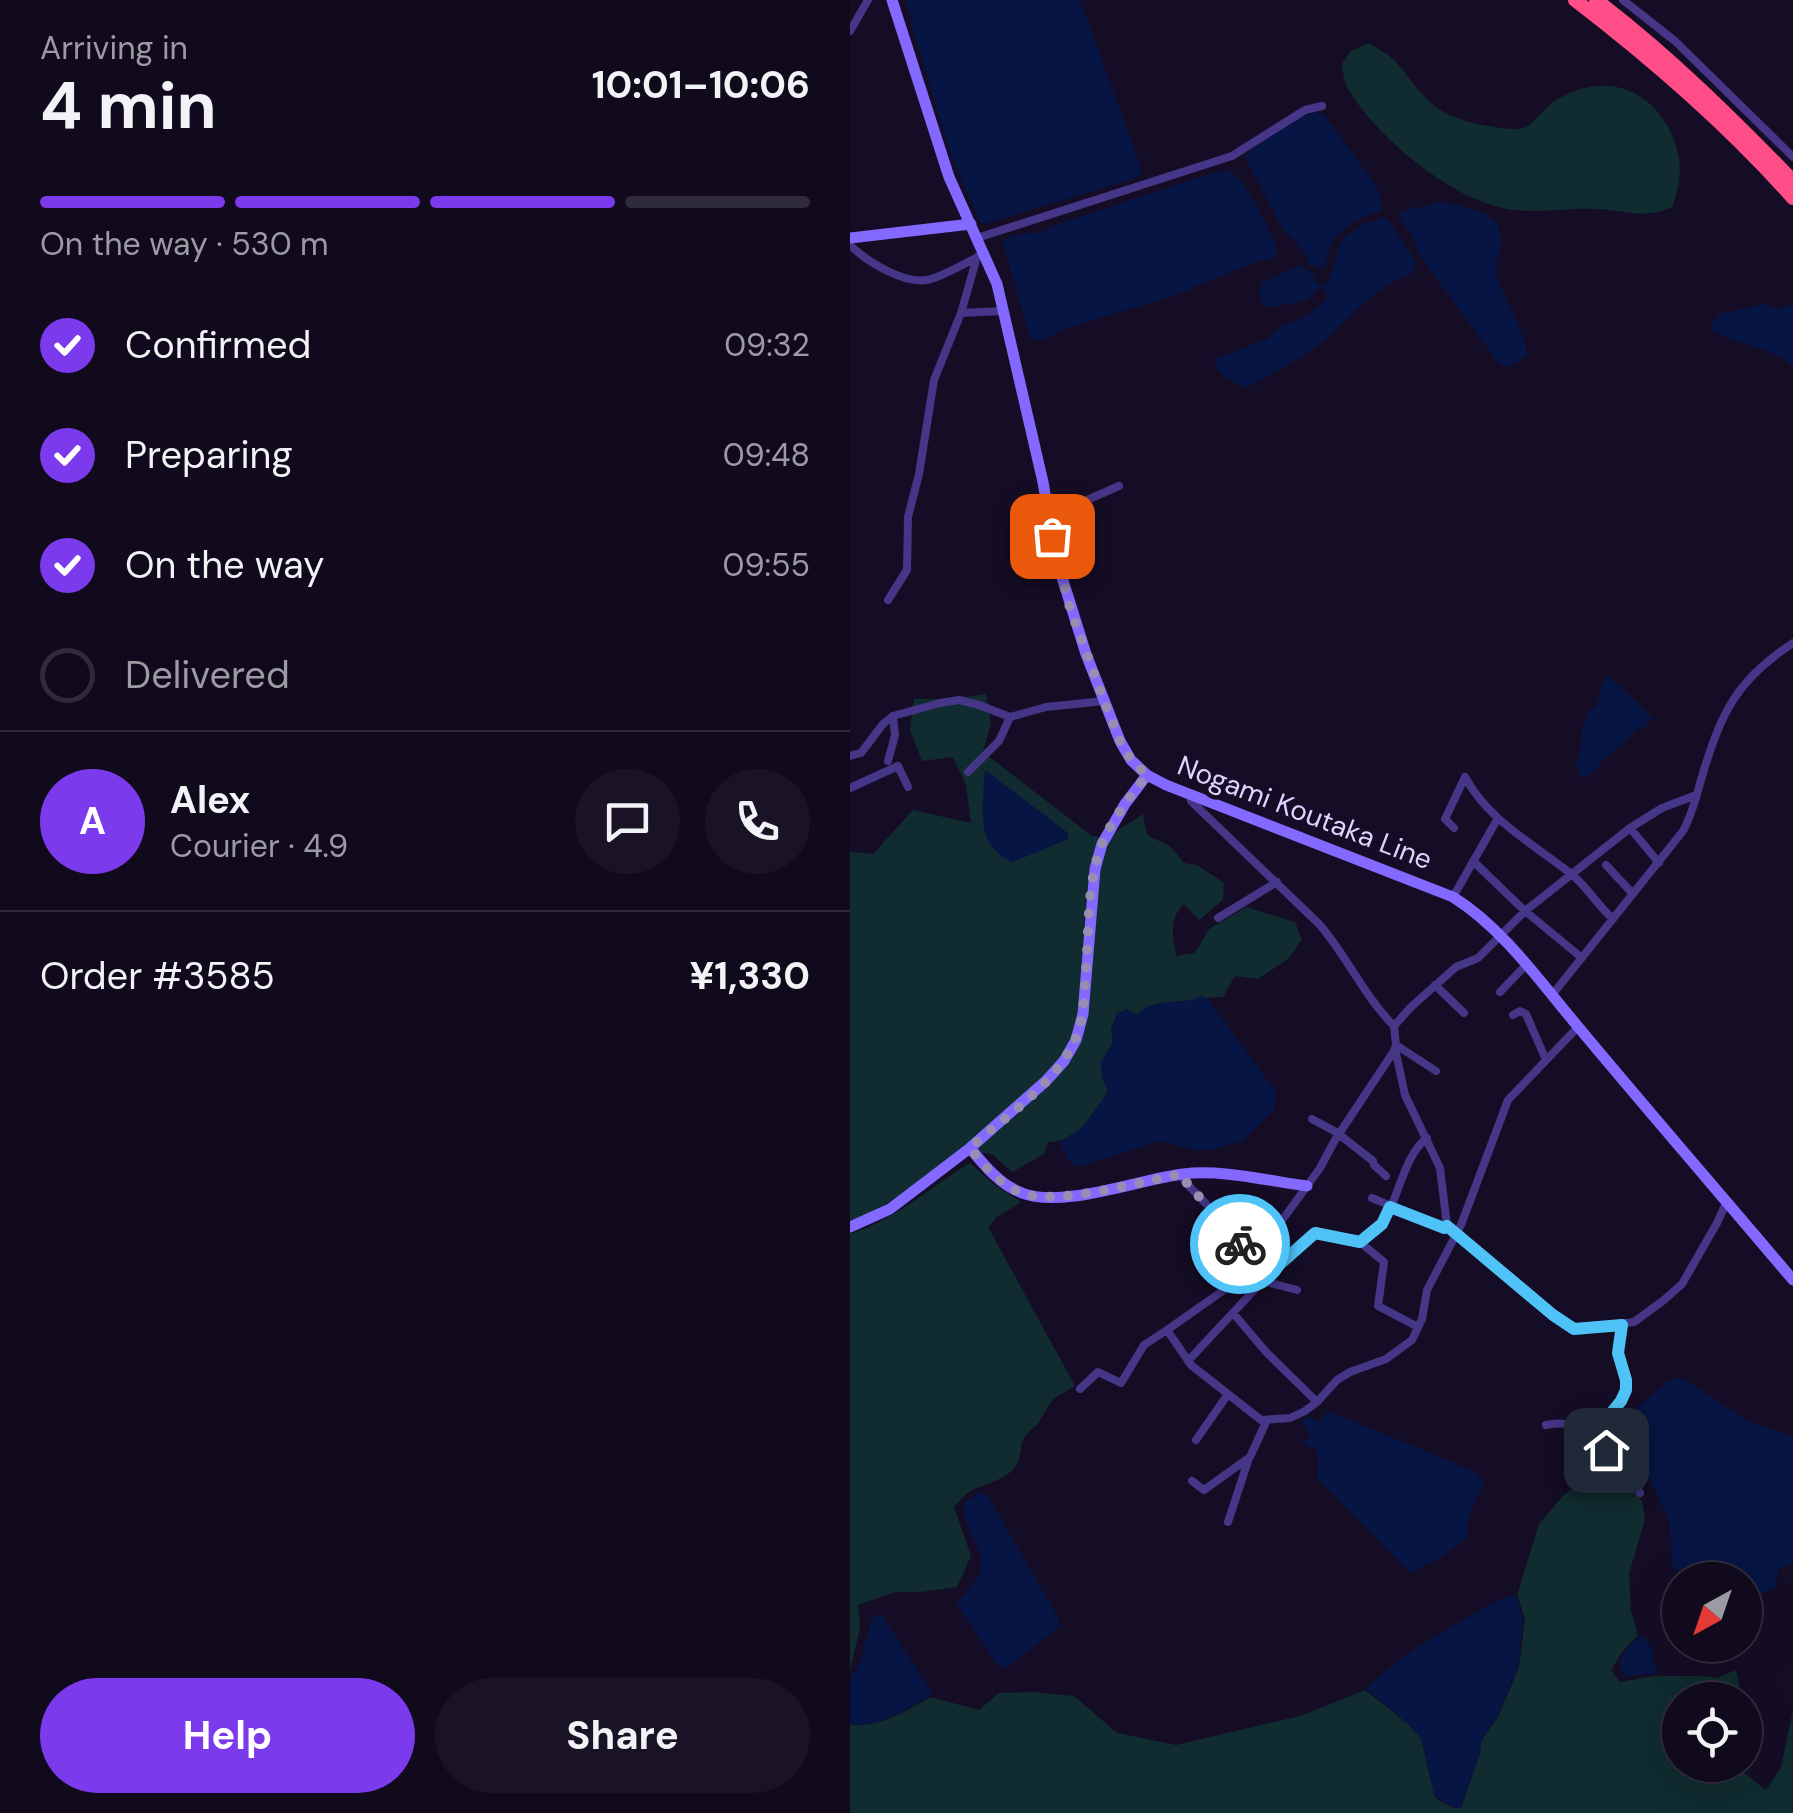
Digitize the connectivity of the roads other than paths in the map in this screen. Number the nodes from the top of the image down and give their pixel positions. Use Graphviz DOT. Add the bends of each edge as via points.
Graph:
graph roads {
  1 [pos="868,0"];
  2 [pos="892,0"];
  3 [pos="1574,0"];
  4 [pos="1596,0"];
  5 [pos="1623,0"];
  6 [pos="850,31"];
  7 [pos="1322,106"];
  8 [pos="1793,157"];
  9 [pos="1793,181"];
  10 [pos="1793,198"];
  11 [pos="970,224"];
  12 [pos="977,238"];
  13 [pos="850,242"];
  14 [pos="981,255"];
  15 [pos="1004,312"];
  16 [pos="961,313"];
  17 [pos="1118,486"];
  18 [pos="1048,513"];
  19 [pos="888,600"];
  20 [pos="1793,643"];
  21 [pos="1104,701"];
  22 [pos="893,716"];
  23 [pos="1010,717"];
  24 [pos="850,756"];
  25 [pos="888,760"];
  26 [pos="968,772"];
  27 [pos="1147,775"];
  28 [pos="850,788"];
  29 [pos="908,788"];
  30 [pos="1696,794"];
  31 [pos="1191,795"];
  32 [pos="1498,818"];
  33 [pos="1454,828"];
  34 [pos="1630,828"];
  35 [pos="1473,861"];
  36 [pos="1660,862"];
  37 [pos="1606,865"];
  38 [pos="1571,874"];
  39 [pos="1277,882"];
  40 [pos="1633,894"];
  41 [pos="1453,896"];
  42 [pos="1525,912"];
  43 [pos="1218,918"];
  44 [pos="1613,919"];
  45 [pos="1502,937"];
  46 [pos="1582,958"];
  47 [pos="1526,965"];
  48 [pos="1435,985"];
  49 [pos="1500,992"];
  50 [pos="1552,995"];
  51 [pos="1464,1012"];
  52 [pos="1513,1015"];
  53 [pos="1394,1026"];
  54 [pos="1578,1027"];
  55 [pos="1395,1048"];
  56 [pos="1546,1060"];
  57 [pos="1436,1070"];
  58 [pos="1312,1119"];
  59 [pos="1339,1134"];
  60 [pos="1427,1138"];
  61 [pos="970,1148"];
  62 [pos="1182,1174"];
  63 [pos="1386,1176"];
  64 [pos="1306,1186"];
  65 [pos="1372,1198"];
  66 [pos="1727,1201"];
  67 [pos="1390,1207"];
  68 [pos="1447,1226"];
  69 [pos="850,1227"];
  70 [pos="1456,1234"];
  71 [pos="1360,1242"];
  72 [pos="1252,1256"];
  73 [pos="1268,1276"];
  74 [pos="1793,1280"];
  75 [pos="1297,1290"];
  76 [pos="1233,1314"];
  77 [pos="1622,1325"];
  78 [pos="1418,1327"];
  79 [pos="1167,1330"];
  80 [pos="1188,1362"];
  81 [pos="1080,1389"];
  82 [pos="1228,1394"];
  83 [pos="1317,1402"];
  84 [pos="1267,1420"];
  85 [pos="1546,1425"];
  86 [pos="1594,1434"];
  87 [pos="1196,1440"];
  88 [pos="1248,1460"];
  89 [pos="1577,1472"];
  90 [pos="1192,1481"];
  91 [pos="1640,1493"];
  92 [pos="1228,1522"];
  1 -- 6 [label="street"];
  2 -- 11 [label="main road, Nogami Koutaka Line"];
  3 -- 10 [label="highway" via="1718,123"];
  4 -- 9 [label="highway" via="1669,60"];
  5 -- 8 [label="street"];
  7 -- 12 [label="street" via="1232,156"];
  11 -- 12 [label="main road, Nogami Koutaka Line"];
  11 -- 13 [label="main road"];
  12 -- 14 [label="main road, Nogami Koutaka Line"];
  13 -- 14 [label="street" via="876,267 926,280"];
  14 -- 15 [label="main road, Nogami Koutaka Line"];
  14 -- 16 [label="street"];
  15 -- 16 [label="street"];
  15 -- 18 [label="main road, Nogami Koutaka Line"];
  16 -- 19 [label="street" via="934,380 908,518 907,570"];
  17 -- 18 [label="street"];
  18 -- 21 [label="main road, Nogami Koutaka Line" via="1070,608"];
  20 -- 30 [label="street" via="1756,670 1730,702"];
  21 -- 23 [label="street"];
  21 -- 27 [label="main road, Nogami Koutaka Line" via="1131,760"];
  22 -- 23 [label="street" via="959,700"];
  22 -- 24 [label="street"];
  22 -- 25 [label="street"];
  23 -- 26 [label="street" via="999,741"];
  27 -- 31 [label="main road, Nogami Koutaka Line"];
  27 -- 61 [label="main road" via="1124,804 1094,869 1076,1040 1046,1082"];
  28 -- 29 [label="street" via="898,766"];
  30 -- 34 [label="street"];
  30 -- 36 [label="street" via="1688,822"];
  31 -- 39 [label="street"];
  31 -- 41 [label="main road, Nogami Koutaka Line"];
  32 -- 33 [label="street" via="1465,777 1445,819"];
  32 -- 35 [label="street"];
  32 -- 38 [label="street"];
  34 -- 36 [label="street"];
  34 -- 38 [label="street"];
  35 -- 41 [label="street"];
  35 -- 42 [label="street"];
  36 -- 40 [label="street"];
  37 -- 40 [label="street"];
  38 -- 42 [label="street"];
  38 -- 44 [label="street"];
  39 -- 43 [label="street"];
  39 -- 53 [label="street" via="1332,938"];
  40 -- 44 [label="street"];
  41 -- 45 [label="main road, Nogami Koutaka Line"];
  42 -- 45 [label="street"];
  42 -- 46 [label="street"];
  44 -- 46 [label="street"];
  45 -- 47 [label="main road, Nogami Koutaka Line"];
  45 -- 48 [label="street"];
  46 -- 50 [label="street"];
  47 -- 49 [label="street"];
  47 -- 50 [label="main road, Nogami Koutaka Line"];
  48 -- 51 [label="street"];
  48 -- 53 [label="street"];
  50 -- 54 [label="main road, Nogami Koutaka Line"];
  52 -- 56 [label="street" via="1526,1014"];
  53 -- 55 [label="street"];
  54 -- 56 [label="street"];
  54 -- 66 [label="main road, Nogami Koutaka Line"];
  55 -- 57 [label="street"];
  55 -- 59 [label="street"];
  55 -- 60 [label="street" via="1405,1096"];
  56 -- 70 [label="street" via="1508,1100"];
  58 -- 59 [label="street"];
  59 -- 63 [label="street"];
  59 -- 64 [label="street"];
  60 -- 67 [label="street"];
  60 -- 68 [label="street" via="1440,1168"];
  61 -- 62 [label="main road" via="997,1178 1023,1194 1047,1198"];
  61 -- 69 [label="main road" via="890,1210"];
  62 -- 64 [label="main road"];
  62 -- 72 [label="street"];
  64 -- 72 [label="street"];
  65 -- 67 [label="street"];
  66 -- 74 [label="main road, Nogami Koutaka Line"];
  66 -- 77 [label="street" via="1682,1284"];
  67 -- 68 [label="street"];
  67 -- 71 [label="street"];
  68 -- 70 [label="street"];
  70 -- 77 [label="street" via="1574,1329"];
  70 -- 78 [label="street" via="1427,1290"];
  71 -- 73 [label="street" via="1315,1233"];
  71 -- 78 [label="street" via="1385,1264 1378,1308"];
  72 -- 73 [label="street"];
  72 -- 79 [label="street" via="1224,1290"];
  73 -- 75 [label="street"];
  73 -- 76 [label="street"];
  76 -- 80 [label="street"];
  76 -- 83 [label="street"];
  77 -- 86 [label="street" via="1618,1353 1626,1390"];
  78 -- 83 [label="street" via="1412,1340 1337,1380"];
  79 -- 80 [label="street"];
  79 -- 81 [label="street" via="1144,1345 1121,1384 1098,1372"];
  80 -- 82 [label="street"];
  82 -- 84 [label="street"];
  82 -- 87 [label="street"];
  83 -- 84 [label="street" via="1290,1418"];
  84 -- 88 [label="street"];
  85 -- 86 [label="street" via="1560,1422"];
  86 -- 89 [label="street"];
  86 -- 91 [label="street"];
  88 -- 90 [label="street" via="1204,1490"];
  88 -- 92 [label="street"];
}
